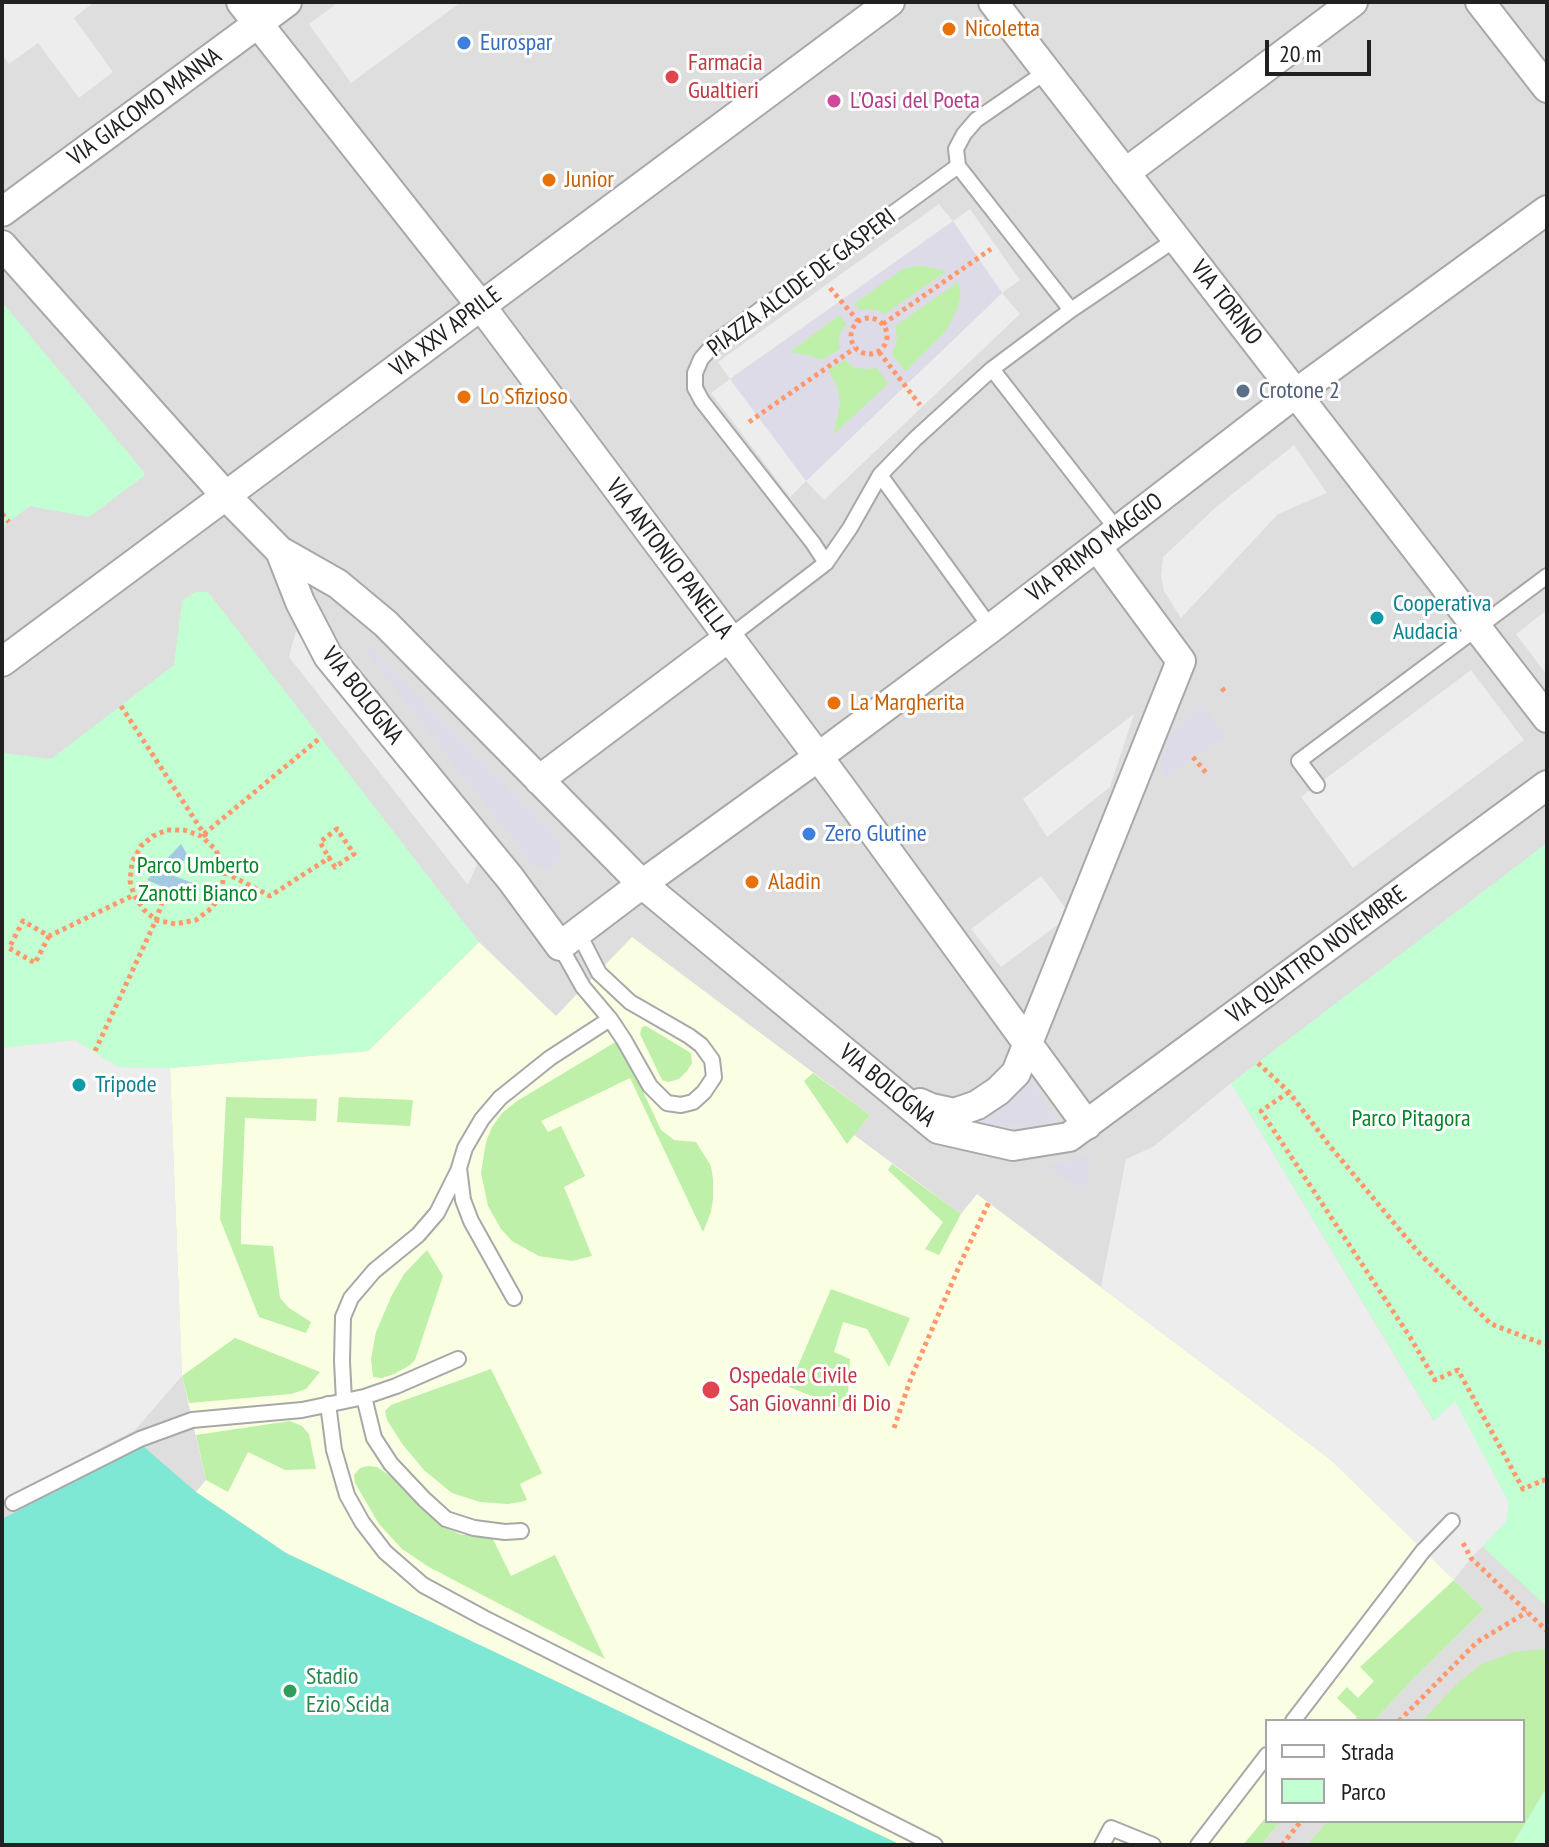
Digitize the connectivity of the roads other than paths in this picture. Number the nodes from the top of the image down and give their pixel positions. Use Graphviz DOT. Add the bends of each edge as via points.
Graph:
graph roads {
  1 [pos="287,2"];
  2 [pos="890,2"];
  3 [pos="993,2"];
  4 [pos="1353,2"];
  5 [pos="1480,2"];
  6 [pos="249,13"];
  7 [pos="1047,71"];
  8 [pos="1547,88"];
  9 [pos="958,166"];
  10 [pos="1125,173"];
  11 [pos="1547,210"];
  12 [pos="2,212"];
  13 [pos="1176,239"];
  14 [pos="2,245"];
  15 [pos="481,306"];
  16 [pos="1071,310"];
  17 [pos="992,369"];
  18 [pos="1296,393"];
  19 [pos="880,475"];
  20 [pos="226,496"];
  21 [pos="1108,539"];
  22 [pos="280,551"];
  23 [pos="826,563"];
  24 [pos="1547,576"];
  25 [pos="991,628"];
  26 [pos="1478,628"];
  27 [pos="728,638"];
  28 [pos="2,662"];
  29 [pos="1547,718"];
  30 [pos="818,757"];
  31 [pos="539,780"];
  32 [pos="1317,785"];
  33 [pos="1547,785"];
  34 [pos="642,884"];
  35 [pos="569,939"];
  36 [pos="610,1019"];
  37 [pos="1028,1045"];
  38 [pos="890,1088"];
  39 [pos="1087,1125"];
  40 [pos="459,1168"];
  41 [pos="514,1298"];
  42 [pos="458,1359"];
  43 [pos="364,1397"];
  44 [pos="344,1401"];
  45 [pos="328,1404"];
  46 [pos="13,1503"];
  47 [pos="1452,1521"];
  48 [pos="521,1531"];
  49 [pos="1295,1719"];
  50 [pos="1265,1758"];
  51 [pos="935,1845"];
  52 [pos="1102,1845"];
  53 [pos="1153,1845"];
  54 [pos="1198,1845"];
  1 -- 6 [label="street, VIA GIACOMO MANNA"];
  2 -- 15 [label="street, VIA XXV APRILE"];
  3 -- 7 [label="street, VIA TORINO"];
  4 -- 10 [label="street"];
  5 -- 8 [label="street"];
  6 -- 12 [label="street, VIA GIACOMO MANNA"];
  6 -- 15 [label="street, VIA ANTONIO PANELLA"];
  7 -- 9 [label="lane" via="976,120 956,149"];
  7 -- 10 [label="street, VIA TORINO"];
  9 -- 16 [label="lane"];
  9 -- 23 [label="lane, PIAZZA ALCIDE DE GASPERI" via="717,341 695,373 702,401"];
  10 -- 13 [label="street, VIA TORINO"];
  11 -- 18 [label="street, VIA PRIMO MAGGIO"];
  13 -- 16 [label="lane"];
  13 -- 18 [label="street, VIA TORINO"];
  14 -- 20 [label="street"];
  15 -- 20 [label="street, VIA XXV APRILE"];
  15 -- 27 [label="street, VIA ANTONIO PANELLA"];
  16 -- 17 [label="lane"];
  17 -- 19 [label="lane"];
  17 -- 21 [label="lane"];
  18 -- 21 [label="street, VIA PRIMO MAGGIO"];
  18 -- 26 [label="street, VIA TORINO"];
  19 -- 23 [label="lane"];
  19 -- 25 [label="lane"];
  20 -- 22 [label="street"];
  20 -- 28 [label="street, VIA XXV APRILE"];
  21 -- 25 [label="street, VIA PRIMO MAGGIO"];
  21 -- 37 [label="street" via="1181,661"];
  22 -- 31 [label="street, VIA BOLOGNA" via="338,584 386,624"];
  22 -- 35 [label="street, VIA BOLOGNA" via="328,656 510,878"];
  23 -- 27 [label="lane"];
  24 -- 26 [label="lane"];
  25 -- 30 [label="street, VIA PRIMO MAGGIO"];
  26 -- 29 [label="street, VIA TORINO"];
  26 -- 32 [label="lane" via="1299,761"];
  27 -- 30 [label="street, VIA ANTONIO PANELLA"];
  27 -- 31 [label="street"];
  30 -- 34 [label="street, VIA PRIMO MAGGIO"];
  30 -- 37 [label="street, VIA ANTONIO PANELLA"];
  31 -- 34 [label="street, VIA BOLOGNA"];
  33 -- 39 [label="street, VIA QUATTRO NOVEMBRE"];
  34 -- 35 [label="street"];
  34 -- 38 [label="street, VIA BOLOGNA"];
  35 -- 36 [label="lane" via="583,987"];
  35 -- 36 [label="lane" via="630,1002 701,1045 712,1060 714,1077 693,1102 667,1103 650,1086"];
  36 -- 40 [label="lane" via="500,1098 465,1148"];
  37 -- 38 [label="street" via="1016,1073 998,1091 954,1113"];
  37 -- 39 [label="street, VIA ANTONIO PANELLA"];
  38 -- 39 [label="street, VIA BOLOGNA" via="938,1129 1013,1146 1069,1137"];
  40 -- 41 [label="lane" via="471,1221"];
  40 -- 44 [label="lane" via="437,1213 351,1298 343,1317"];
  42 -- 43 [label="lane"];
  43 -- 44 [label="lane"];
  43 -- 48 [label="lane" via="374,1438 391,1464 446,1519 474,1528"];
  44 -- 45 [label="lane"];
  45 -- 46 [label="lane" via="192,1420 140,1439"];
  45 -- 51 [label="lane" via="347,1495 385,1552 423,1585"];
  47 -- 49 [label="lane" via="1423,1551"];
  50 -- 54 [label="lane"];
  52 -- 53 [label="lane" via="1111,1828"];
}
